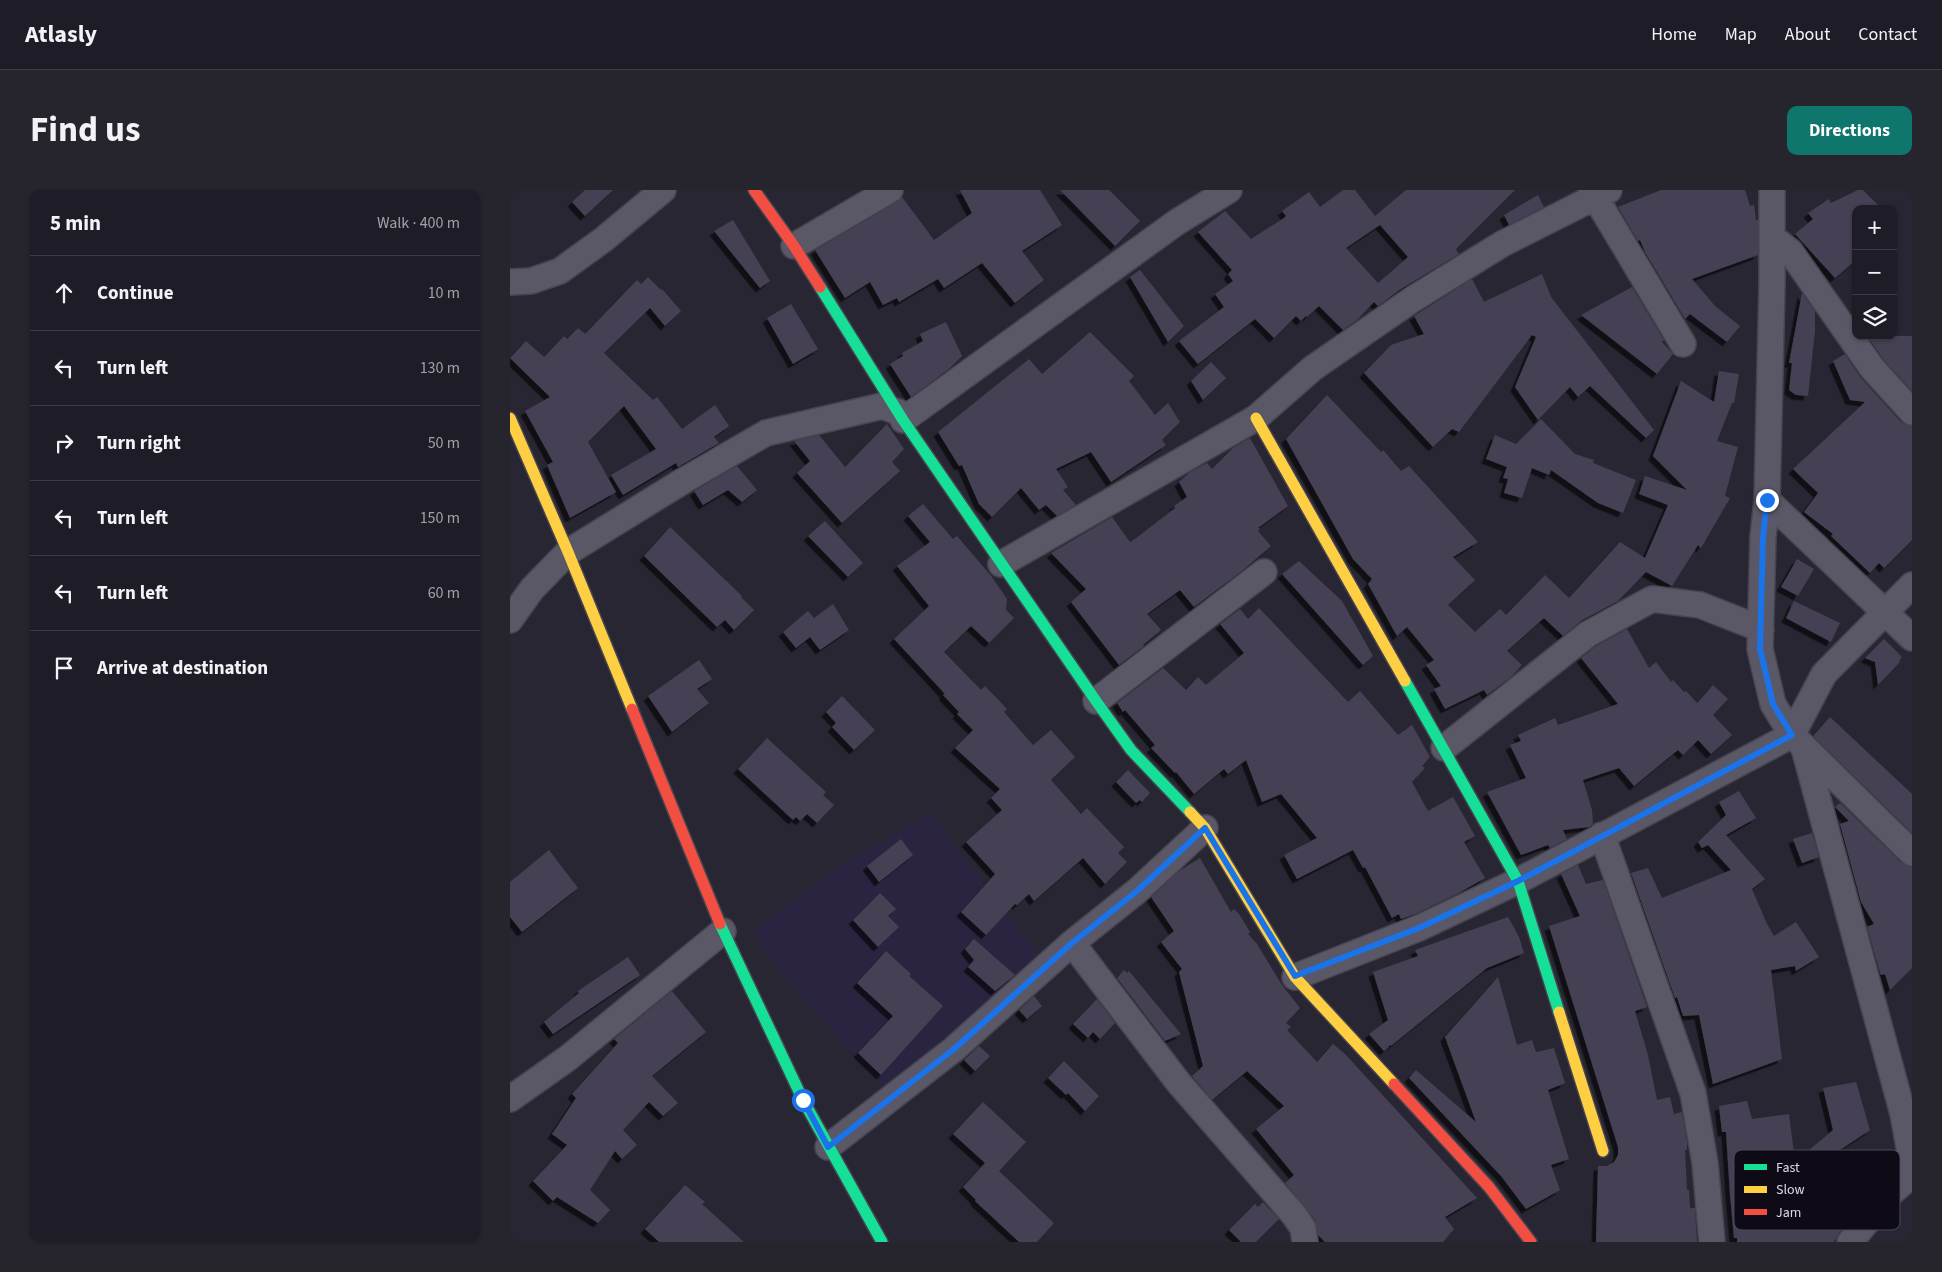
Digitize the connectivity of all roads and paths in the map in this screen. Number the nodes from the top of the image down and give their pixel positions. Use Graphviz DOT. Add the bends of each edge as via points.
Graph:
graph roads {
  1 [pos="664,190"];
  2 [pos="754,190"];
  3 [pos="890,190"];
  4 [pos="1229,190"];
  5 [pos="1772,190"];
  6 [pos="1598,192"];
  7 [pos="1772,236"];
  8 [pos="794,246"];
  9 [pos="510,282"];
  10 [pos="1683,344"];
  11 [pos="1912,412"];
  12 [pos="900,416"];
  13 [pos="510,418"];
  14 [pos="1256,418"];
  15 [pos="1767,500"];
  16 [pos="568,552"];
  17 [pos="1001,564"];
  18 [pos="1264,572"];
  19 [pos="1912,586"];
  20 [pos="1886,613"];
  21 [pos="510,620"];
  22 [pos="1761,629"];
  23 [pos="1912,638"];
  24 [pos="1096,701"];
  25 [pos="1798,741"];
  26 [pos="1444,748"];
  27 [pos="1205,828"];
  28 [pos="1602,835"];
  29 [pos="1912,853"];
  30 [pos="1518,881"];
  31 [pos="723,930"];
  32 [pos="1072,943"];
  33 [pos="1295,976"];
  34 [pos="510,1099"];
  35 [pos="828,1147"];
  36 [pos="1603,1151"];
  37 [pos="1912,1164"];
  38 [pos="1912,1175"];
  39 [pos="1900,1185"];
  40 [pos="1860,1230"];
  41 [pos="875,1238"];
  42 [pos="1305,1242"];
  43 [pos="1531,1242"];
  44 [pos="1712,1242"];
  45 [pos="1850,1242"];
  1 -- 9 [label="street" via="560,271 531,281"];
  2 -- 8 [label="street"];
  3 -- 8 [label="street"];
  4 -- 12 [label="street" via="1177,222"];
  5 -- 7 [label="street"];
  6 -- 10 [label="street"];
  6 -- 14 [label="street" via="1502,244 1413,299 1313,368"];
  7 -- 11 [label="street" via="1790,251 1872,368"];
  7 -- 15 [label="street"];
  8 -- 12 [label="street"];
  12 -- 16 [label="street" via="882,406 766,433"];
  12 -- 17 [label="street"];
  13 -- 16 [label="street"];
  14 -- 17 [label="street"];
  14 -- 26 [label="street"];
  15 -- 20 [label="street"];
  15 -- 22 [label="street"];
  16 -- 21 [label="street" via="532,588"];
  16 -- 31 [label="street"];
  17 -- 24 [label="street"];
  18 -- 24 [label="street"];
  19 -- 20 [label="street"];
  20 -- 23 [label="street"];
  20 -- 25 [label="street" via="1824,674"];
  22 -- 25 [label="street" via="1760,649 1773,704"];
  22 -- 26 [label="street" via="1700,606 1652,600 1588,634"];
  24 -- 27 [label="street" via="1131,750"];
  25 -- 28 [label="street"];
  25 -- 29 [label="street"];
  25 -- 37 [label="street" via="1903,1114"];
  26 -- 30 [label="street"];
  27 -- 32 [label="street" via="1137,891"];
  27 -- 33 [label="street"];
  28 -- 30 [label="street"];
  28 -- 44 [label="street" via="1693,1093 1705,1163"];
  30 -- 33 [label="street" via="1419,928"];
  30 -- 36 [label="street"];
  31 -- 34 [label="street" via="568,1058"];
  31 -- 35 [label="street"];
  32 -- 35 [label="street" via="954,1049"];
  32 -- 42 [label="street" via="1178,1082 1294,1215 1303,1228"];
  33 -- 43 [label="street" via="1489,1187"];
  35 -- 41 [label="street"];
  38 -- 39 [label="street"];
  40 -- 45 [label="street"];
}
